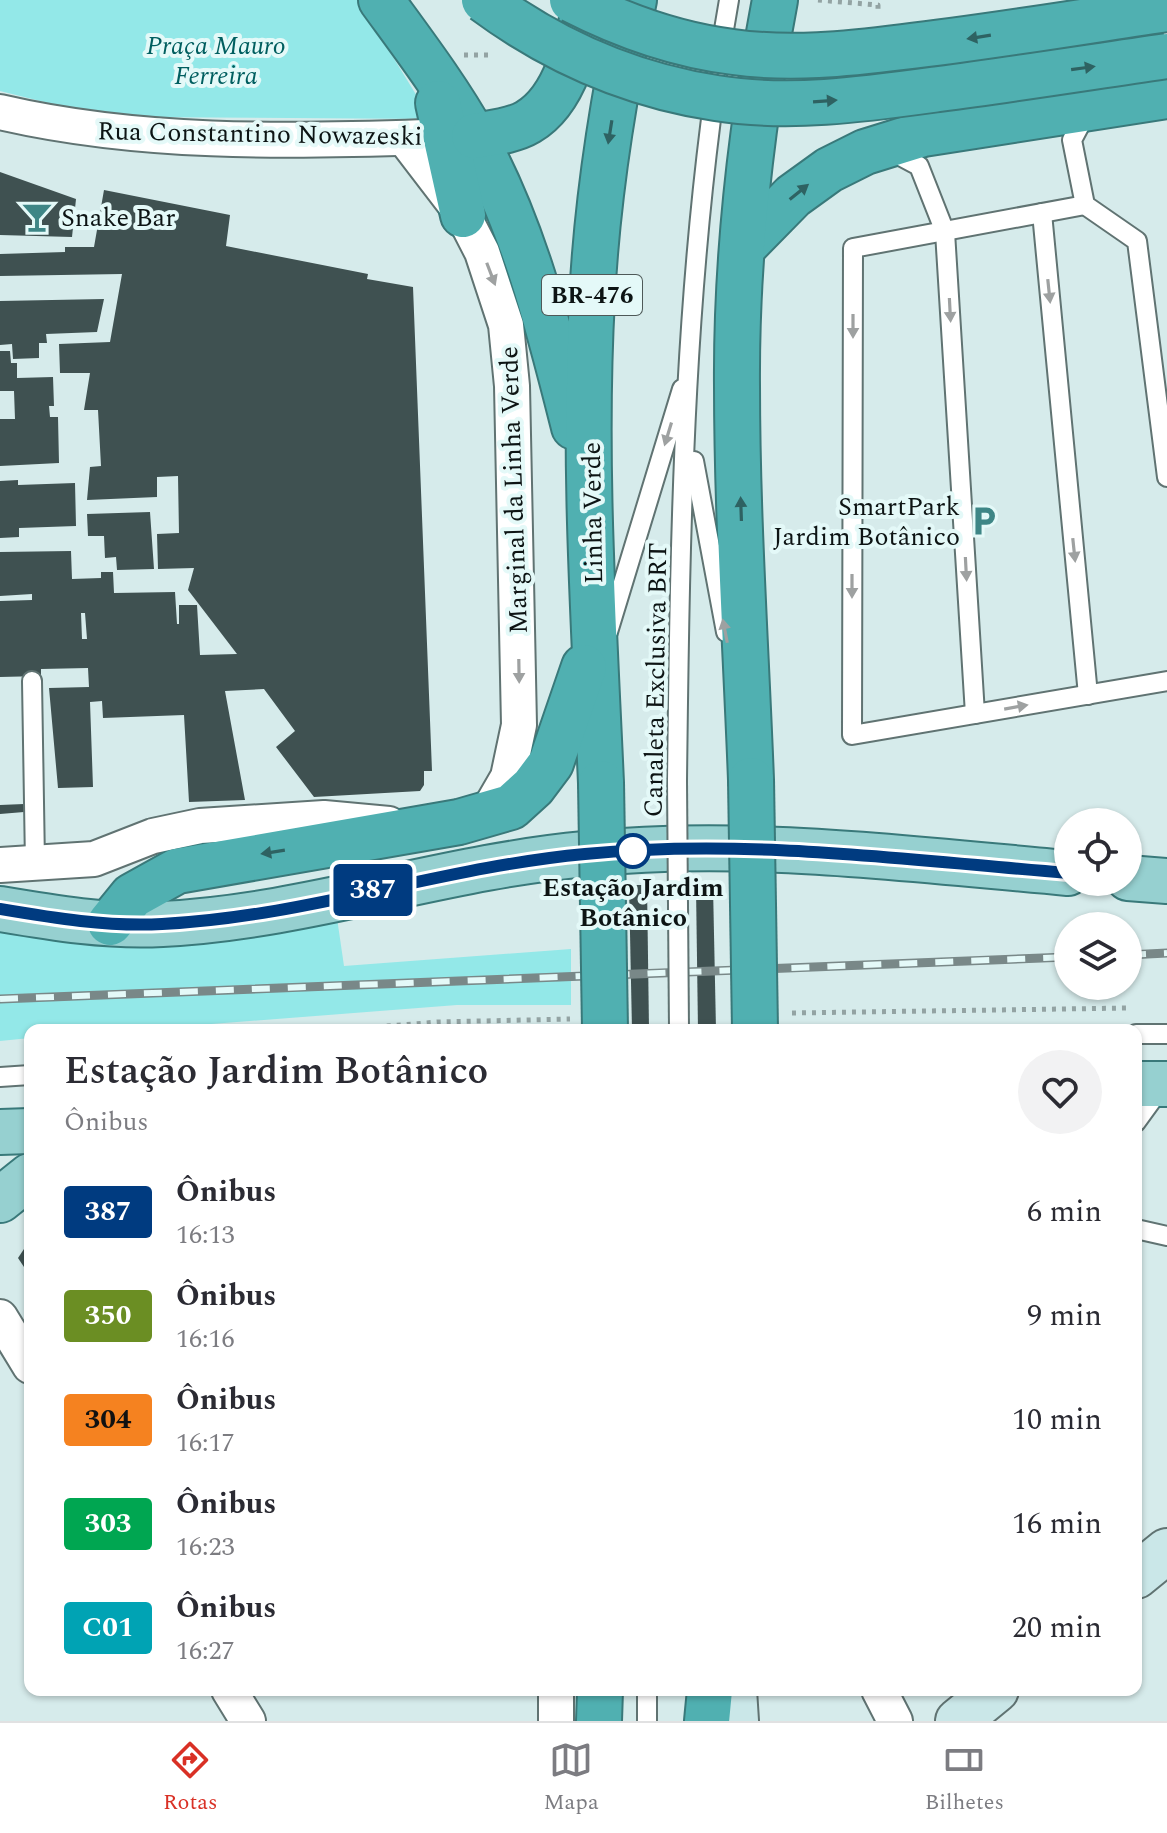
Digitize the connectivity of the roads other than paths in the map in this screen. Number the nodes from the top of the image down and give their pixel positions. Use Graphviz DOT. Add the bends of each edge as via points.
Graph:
graph roads {
  1 [pos="381,0"];
  2 [pos="484,0"];
  3 [pos="572,0"];
  4 [pos="586,0"];
  5 [pos="634,0"];
  6 [pos="729,0"];
  7 [pos="775,0"];
  8 [pos="1167,9"];
  9 [pos="1167,56"];
  10 [pos="1167,96"];
  11 [pos="1089,108"];
  12 [pos="0,112"];
  13 [pos="461,136"];
  14 [pos="404,138"];
  15 [pos="883,147"];
  16 [pos="1085,205"];
  17 [pos="1042,213"];
  18 [pos="463,215"];
  19 [pos="945,232"];
  20 [pos="743,247"];
  21 [pos="691,359"];
  22 [pos="687,427"];
  23 [pos="1167,477"];
  24 [pos="592,498"];
  25 [pos="594,630"];
  26 [pos="596,673"];
  27 [pos="32,681"];
  28 [pos="1167,681"];
  29 [pos="1088,695"];
  30 [pos="975,714"];
  31 [pos="750,772"];
  32 [pos="486,815"];
  33 [pos="424,828"];
  34 [pos="35,863"];
  35 [pos="0,865"];
  36 [pos="1054,872"];
  37 [pos="1142,879"];
  38 [pos="1167,881"];
  39 [pos="0,909"];
  40 [pos="110,923"];
  41 [pos="605,1024"];
  42 [pos="679,1024"];
  43 [pos="755,1024"];
  44 [pos="1142,1034"];
  45 [pos="1167,1034"];
  46 [pos="24,1075"];
  47 [pos="0,1077"];
  48 [pos="24,1131"];
  49 [pos="0,1132"];
  50 [pos="24,1181"];
  51 [pos="0,1200"];
  52 [pos="1142,1230"];
  53 [pos="1167,1236"];
  54 [pos="0,1317"];
  55 [pos="24,1356"];
  56 [pos="1167,1551"];
  57 [pos="1142,1571"];
  58 [pos="233,1696"];
  59 [pos="556,1696"];
  60 [pos="600,1696"];
  61 [pos="647,1696"];
  62 [pos="709,1696"];
  63 [pos="734,1696"];
  64 [pos="882,1696"];
  65 [pos="989,1696"];
  66 [pos="248,1721"];
  67 [pos="556,1721"];
  68 [pos="599,1721"];
  69 [pos="647,1721"];
  70 [pos="707,1721"];
  71 [pos="736,1721"];
  72 [pos="895,1721"];
  73 [pos="958,1721"];
  1 -- 13 [label="highway" via="427,67"];
  2 -- 9 [label="highway, one-way, bridge" via="594,64 719,99 880,97"];
  8 -- 3 [label="highway, one-way, bridge" via="881,50 776,56 734,53 655,35"];
  4 -- 13 [label="highway" via="557,94 545,109 527,123"];
  5 -- 24 [label="highway, Linha Verde / BR-476, one-way" via="597,230 589,385"];
  6 -- 21 [label="lane, Canaleta Exclusiva BRT" via="706,158"];
  7 -- 20 [label="highway" via="755,122"];
  10 -- 11 [label="highway"];
  11 -- 15 [label="highway" via="923,134"];
  11 -- 16 [label="lane" via="1072,140"];
  12 -- 14 [label="street, Rua Constantino Nowazeski" via="135,134"];
  13 -- 14 [label="street, Rua Constantino Nowazeski"];
  13 -- 18 [label="highway"];
  13 -- 24 [label="highway" via="503,196 545,313"];
  14 -- 18 [label="street, Marginal da Linha Verde"];
  15 -- 19 [label="lane" via="919,166"];
  20 -- 15 [label="highway, one-way" via="793,196 829,170"];
  16 -- 17 [label="lane"];
  16 -- 23 [label="lane" via="1137,241"];
  17 -- 19 [label="lane"];
  17 -- 29 [label="lane, one-way"];
  18 -- 32 [label="street, Marginal da Linha Verde, one-way" via="497,289 512,386 519,725 508,777"];
  19 -- 30 [label="lane, one-way"];
  19 -- 30 [label="lane, one-way" via="853,248 852,735"];
  31 -- 20 [label="highway, one-way" via="737,385"];
  21 -- 22 [label="lane, Canaleta Exclusiva BRT"];
  21 -- 26 [label="lane, Canaleta Exclusiva BRT, one-way"];
  31 -- 22 [label="lane, Canaleta Exclusiva BRT, one-way"];
  22 -- 42 [label="lane, Canaleta Exclusiva BRT, bridge" via="677,781"];
  24 -- 25 [label="highway, Linha Verde / BR-476"];
  25 -- 26 [label="highway, Linha Verde / BR-476"];
  25 -- 32 [label="highway" via="575,702 551,763 511,807"];
  26 -- 41 [label="highway, Linha Verde / BR-476, bridge"];
  27 -- 34 [label="lane"];
  28 -- 29 [label="lane"];
  30 -- 29 [label="lane, one-way"];
  31 -- 43 [label="highway, bridge"];
  32 -- 33 [label="highway"];
  33 -- 34 [label="street" via="324,818 178,829 94,859"];
  33 -- 40 [label="highway, one-way" via="177,871 132,896"];
  34 -- 35 [label="street"];
  36 -- 40 [label="main road" via="852,854 656,850 529,861 207,921"];
  37 -- 38 [label="main road"];
  39 -- 40 [label="main road"];
  44 -- 45 [label="lane"];
  46 -- 47 [label="lane"];
  48 -- 49 [label="main road"];
  50 -- 51 [label="main road"];
  52 -- 53 [label="lane"];
  54 -- 55 [label="street"];
  56 -- 57 [label="street"];
  58 -- 66 [label="street"];
  59 -- 67 [label="street"];
  60 -- 68 [label="highway"];
  61 -- 69 [label="lane"];
  62 -- 70 [label="highway"];
  63 -- 71 [label="street"];
  64 -- 72 [label="street"];
  65 -- 73 [label="street"];
}
